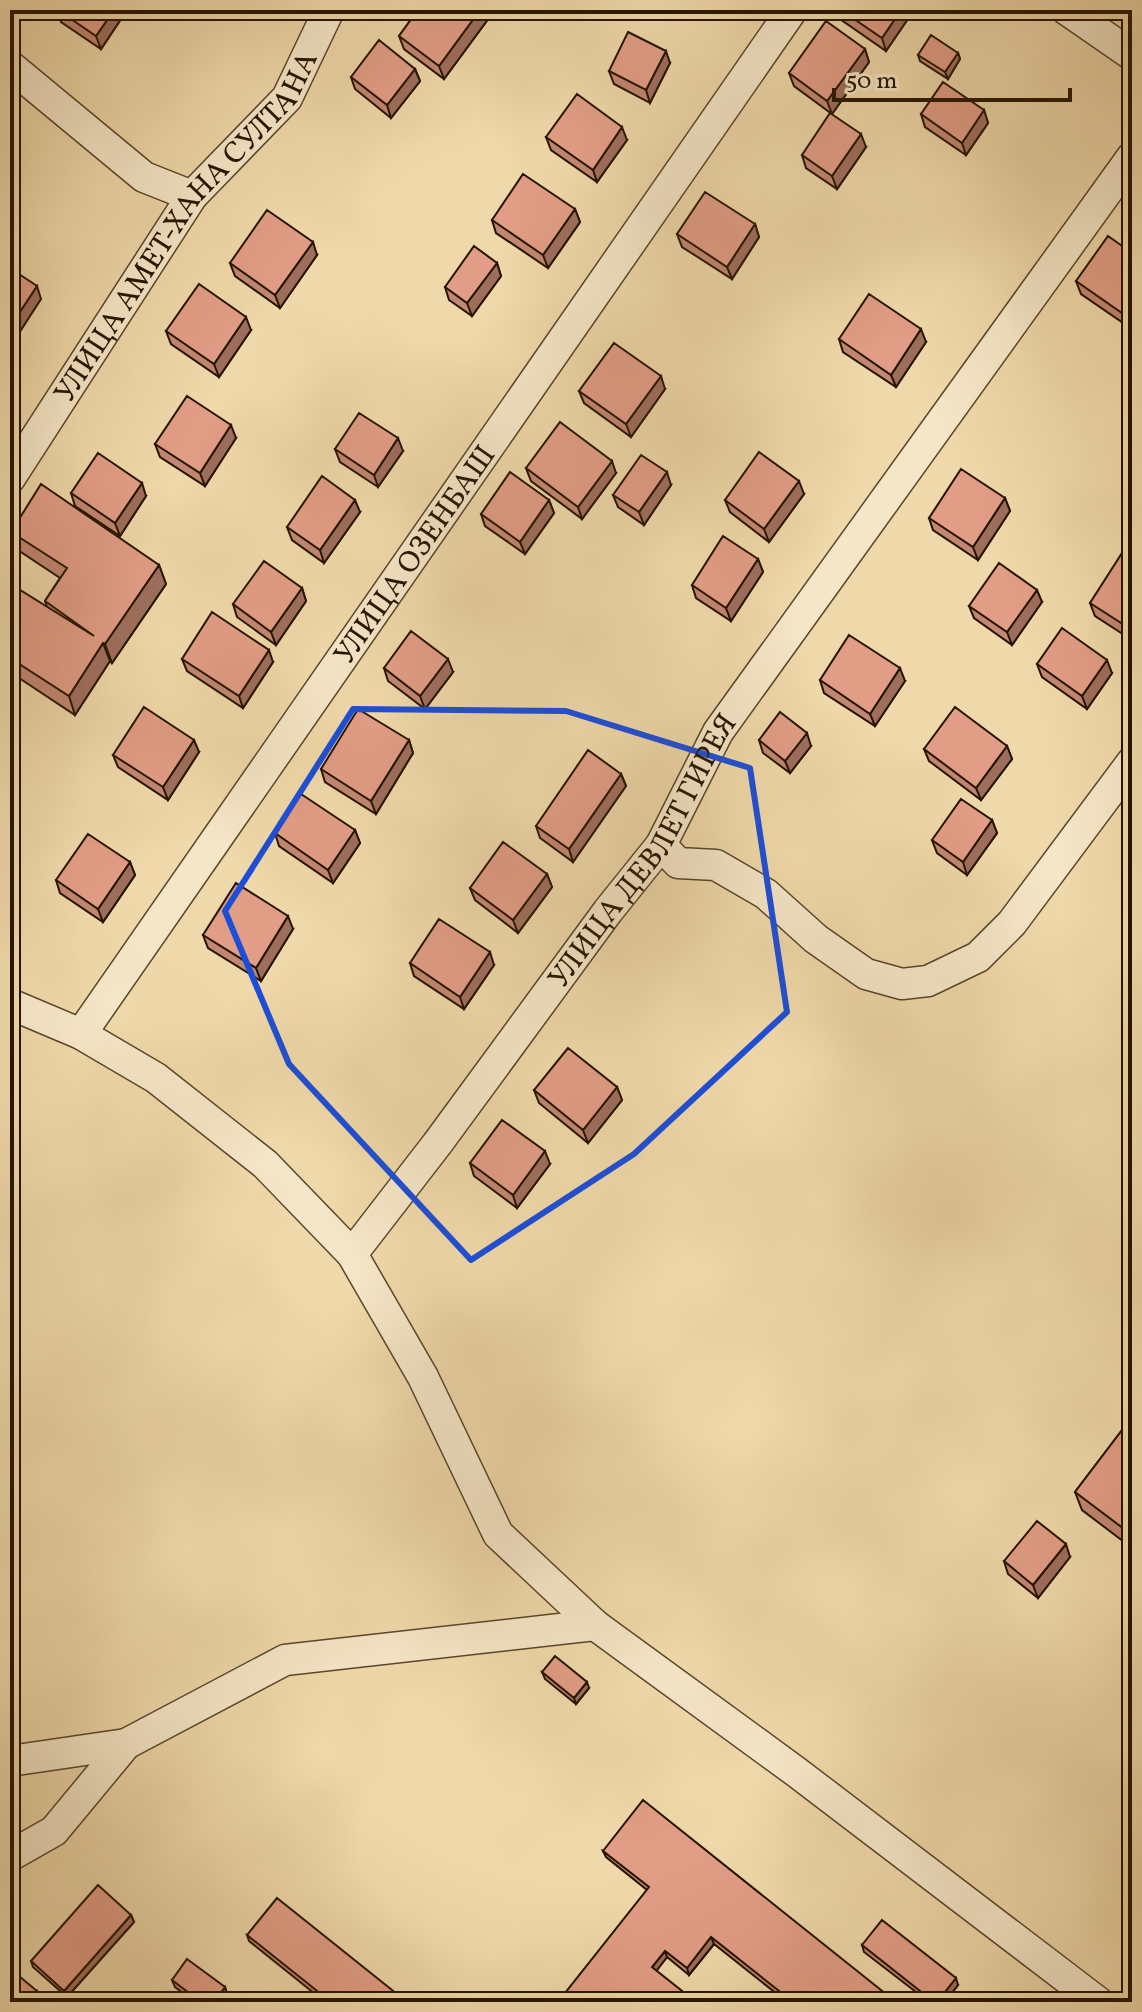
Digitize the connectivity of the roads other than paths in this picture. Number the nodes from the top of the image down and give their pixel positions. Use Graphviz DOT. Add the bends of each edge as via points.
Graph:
graph roads {
  1 [pos="329,10"];
  2 [pos="792,10"];
  3 [pos="1067,10"];
  4 [pos="1132,55"];
  5 [pos="10,66"];
  6 [pos="1132,157"];
  7 [pos="192,196"];
  8 [pos="10,478"];
  9 [pos="1132,762"];
  10 [pos="661,845"];
  11 [pos="10,1004"];
  12 [pos="81,1034"];
  13 [pos="352,1254"];
  14 [pos="595,1625"];
  15 [pos="126,1744"];
  16 [pos="10,1761"];
  17 [pos="10,1856"];
  18 [pos="1098,2002"];
  1 -- 7 [label="street, УЛИЦА АМЕТ-ХАНА СУЛТАНА" via="287,98"];
  2 -- 12 [label="street, УЛИЦА ОЗЕНБАШ"];
  3 -- 4 [label="street"];
  5 -- 7 [label="street" via="144,177"];
  6 -- 10 [label="street, УЛИЦА ДЕВЛЕТ ГИРЕЯ" via="718,732"];
  7 -- 8 [label="street, УЛИЦА АМЕТ-ХАНА СУЛТАНА"];
  9 -- 10 [label="street" via="1012,923 978,957 928,981 902,984 866,974 766,894 716,865 678,863"];
  10 -- 13 [label="street, УЛИЦА ДЕВЛЕТ ГИРЕЯ"];
  11 -- 12 [label="street"];
  12 -- 13 [label="street" via="156,1078 265,1164"];
  13 -- 14 [label="street" via="423,1377 498,1534"];
  14 -- 15 [label="street" via="285,1660"];
  14 -- 18 [label="street"];
  15 -- 16 [label="street"];
  15 -- 17 [label="street" via="54,1831"];
}
